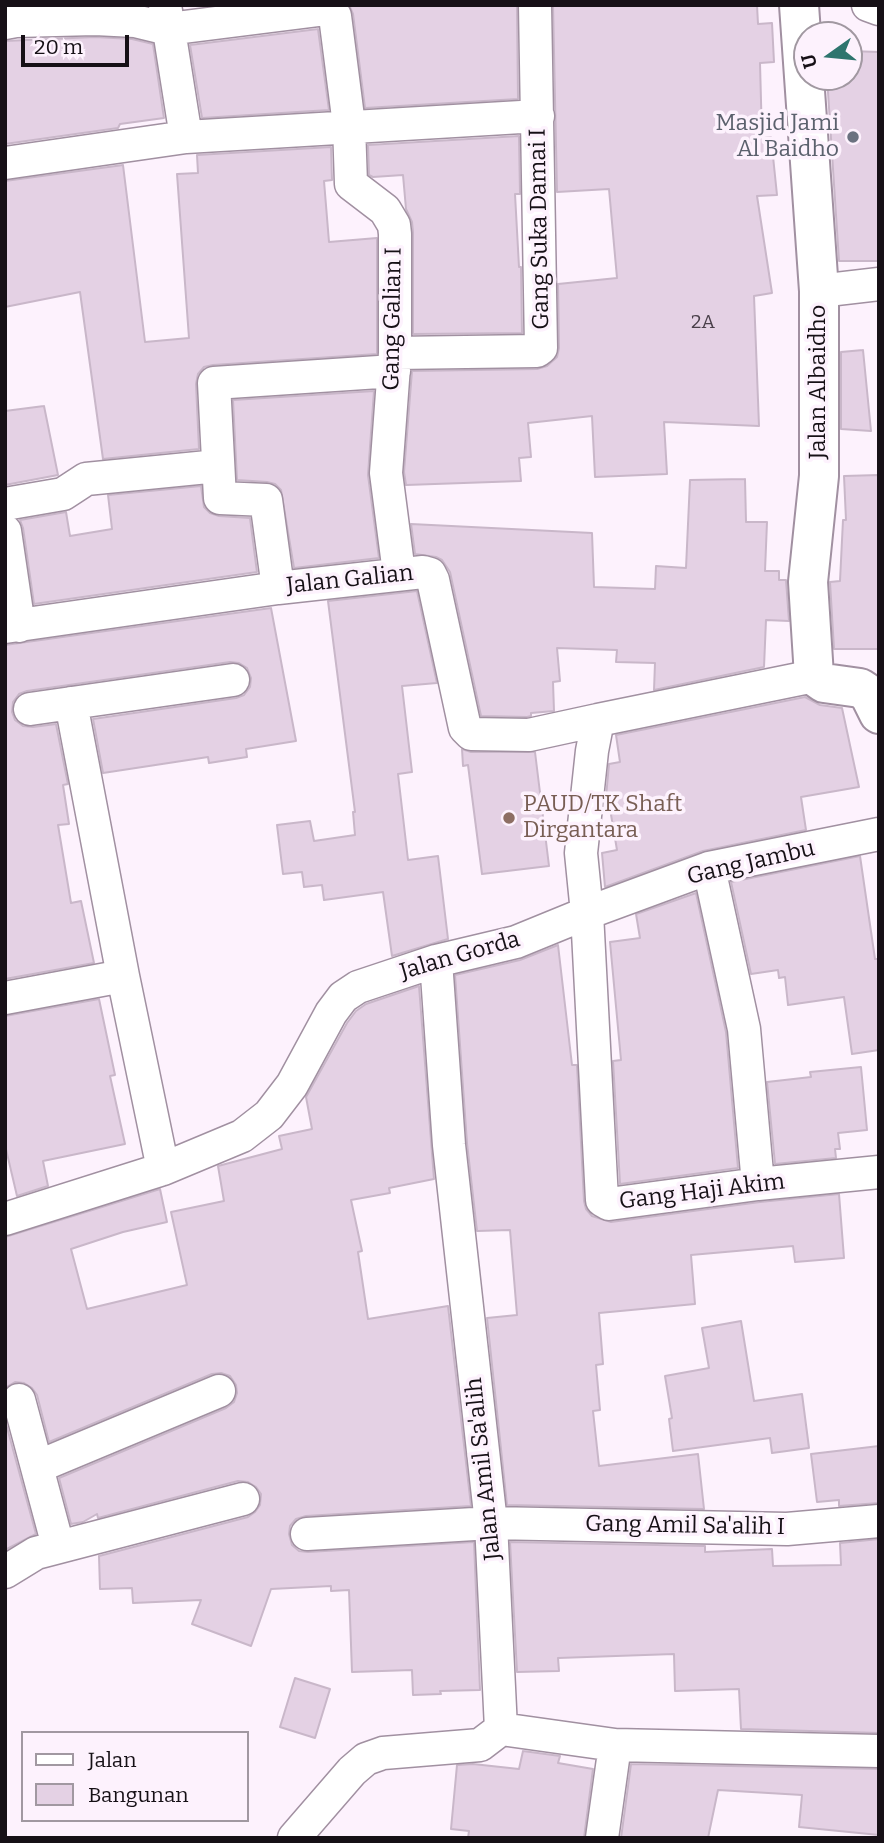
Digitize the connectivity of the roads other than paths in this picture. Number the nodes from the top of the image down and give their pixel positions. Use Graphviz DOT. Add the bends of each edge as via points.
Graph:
graph roads {
  1 [pos="536,5"];
  2 [pos="799,5"];
  3 [pos="868,5"];
  4 [pos="323,8"];
  5 [pos="879,9"];
  6 [pos="167,17"];
  7 [pos="5,23"];
  8 [pos="538,116"];
  9 [pos="349,125"];
  10 [pos="186,137"];
  11 [pos="5,163"];
  12 [pos="879,284"];
  13 [pos="819,291"];
  14 [pos="395,362"];
  15 [pos="218,466"];
  16 [pos="5,504"];
  17 [pos="5,531"];
  18 [pos="399,573"];
  19 [pos="278,588"];
  20 [pos="12,626"];
  21 [pos="814,676"];
  22 [pos="233,680"];
  23 [pos="71,703"];
  24 [pos="30,709"];
  25 [pos="879,714"];
  26 [pos="598,720"];
  27 [pos="879,834"];
  28 [pos="709,868"];
  29 [pos="587,914"];
  30 [pos="436,961"];
  31 [pos="123,976"];
  32 [pos="5,998"];
  33 [pos="163,1169"];
  34 [pos="879,1172"];
  35 [pos="758,1184"];
  36 [pos="5,1219"];
  37 [pos="219,1391"];
  38 [pos="19,1400"];
  39 [pos="37,1467"];
  40 [pos="243,1499"];
  41 [pos="879,1521"];
  42 [pos="491,1523"];
  43 [pos="307,1534"];
  44 [pos="58,1546"];
  45 [pos="5,1572"];
  46 [pos="501,1729"];
  47 [pos="615,1745"];
  48 [pos="879,1751"];
  49 [pos="294,1838"];
  50 [pos="602,1838"];
  1 -- 8 [label="street, Gang Suka Damai I"];
  2 -- 13 [label="street, Jalan Albaidho"];
  3 -- 5 [label="street"];
  4 -- 6 [label="street"];
  4 -- 9 [label="street, Gang Galian I" via="332,11 339,32"];
  6 -- 7 [label="street"];
  6 -- 10 [label="street"];
  8 -- 9 [label="street"];
  8 -- 14 [label="street, Gang Suka Damai I" via="541,348"];
  9 -- 10 [label="street"];
  9 -- 14 [label="street, Gang Galian I" via="351,184 385,210 394,225"];
  10 -- 11 [label="street"];
  12 -- 13 [label="street"];
  13 -- 21 [label="street, Jalan Albaidho" via="819,476 808,582"];
  14 -- 15 [label="street" via="214,383"];
  14 -- 18 [label="street, Gang Galian I" via="386,473"];
  15 -- 16 [label="street" via="86,479 63,494"];
  15 -- 19 [label="street" via="220,498 266,500"];
  17 -- 20 [label="street"];
  18 -- 19 [label="street, Jalan Galian"];
  18 -- 26 [label="street, Jalan Galian" via="432,576 465,728 471,734 529,735"];
  19 -- 20 [label="street, Jalan Galian"];
  21 -- 25 [label="street" via="824,683 860,688 869,694"];
  21 -- 26 [label="street"];
  22 -- 23 [label="street"];
  23 -- 24 [label="street"];
  23 -- 31 [label="street"];
  26 -- 29 [label="street" via="581,853"];
  27 -- 28 [label="street, Gang Jambu"];
  28 -- 29 [label="street, Gang Jambu"];
  28 -- 35 [label="street" via="744,1029"];
  29 -- 30 [label="street, Jalan Gorda" via="516,942"];
  29 -- 35 [label="street, Gang Haji Akim" via="601,1199 610,1204"];
  30 -- 33 [label="street, Jalan Gorda" via="358,987 343,997 292,1085 269,1115 242,1136"];
  30 -- 42 [label="street, Jalan Amil Sa'alih" via="449,1145"];
  31 -- 32 [label="street"];
  31 -- 33 [label="street"];
  33 -- 36 [label="street, Jalan Gorda"];
  34 -- 35 [label="street, Gang Haji Akim"];
  37 -- 39 [label="street"];
  38 -- 39 [label="street"];
  39 -- 44 [label="street"];
  40 -- 44 [label="street"];
  41 -- 42 [label="street, Gang Amil Sa'alih I" via="787,1529"];
  42 -- 43 [label="street, Gang Amil Sa'alih I"];
  42 -- 46 [label="street, Jalan Amil Sa'alih"];
  44 -- 45 [label="street"];
  46 -- 47 [label="street"];
  46 -- 49 [label="street" via="480,1745 383,1753 366,1759"];
  47 -- 48 [label="street"];
  47 -- 50 [label="street"];
}
